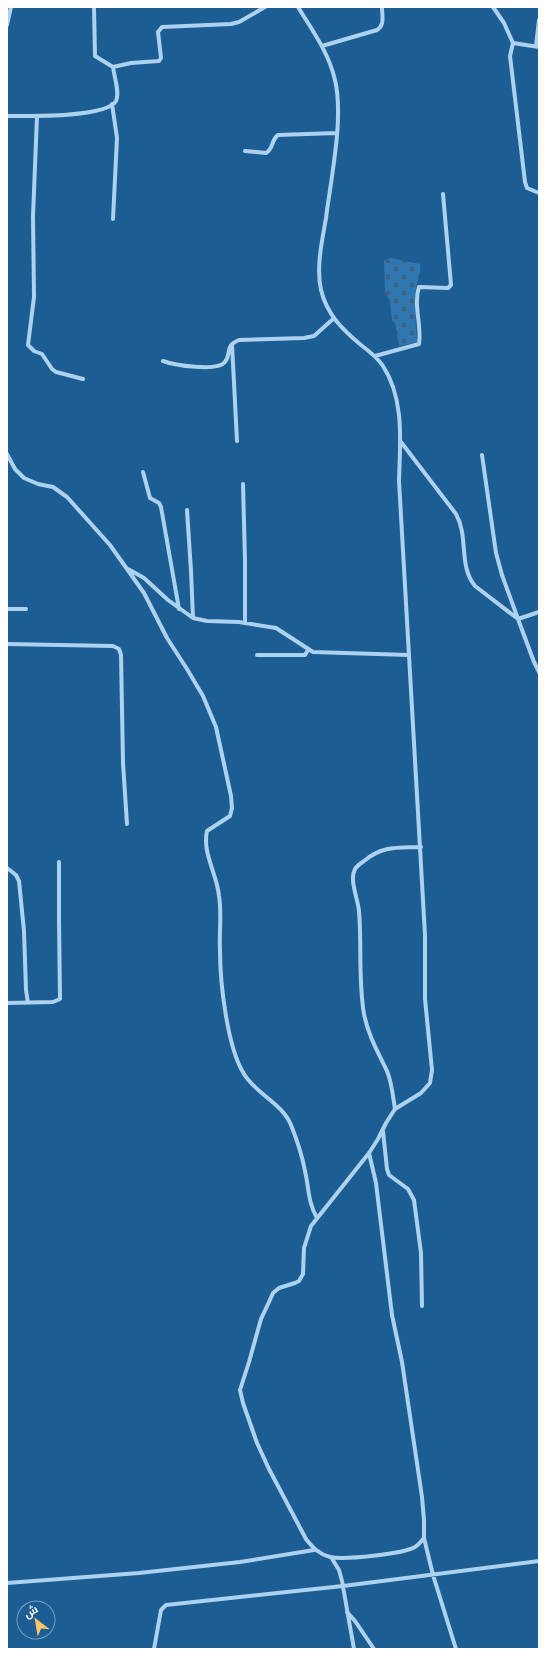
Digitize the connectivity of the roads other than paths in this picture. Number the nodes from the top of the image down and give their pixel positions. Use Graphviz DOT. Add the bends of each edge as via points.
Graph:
graph roads {
  1 [pos="11,7"];
  2 [pos="94,7"];
  3 [pos="265,7"];
  4 [pos="298,7"];
  5 [pos="382,7"];
  6 [pos="493,7"];
  7 [pos="539,20"];
  8 [pos="7,25"];
  9 [pos="514,43"];
  10 [pos="322,46"];
  11 [pos="538,46"];
  12 [pos="113,67"];
  13 [pos="112,104"];
  14 [pos="7,116"];
  15 [pos="38,116"];
  16 [pos="336,133"];
  17 [pos="245,151"];
  18 [pos="539,193"];
  19 [pos="443,194"];
  20 [pos="114,219"];
  21 [pos="333,319"];
  22 [pos="232,343"];
  23 [pos="375,356"];
  24 [pos="163,361"];
  25 [pos="83,378"];
  26 [pos="237,442"];
  27 [pos="401,442"];
  28 [pos="7,454"];
  29 [pos="482,455"];
  30 [pos="143,472"];
  31 [pos="242,484"];
  32 [pos="187,510"];
  33 [pos="126,568"];
  34 [pos="7,609"];
  35 [pos="26,609"];
  36 [pos="180,610"];
  37 [pos="539,612"];
  38 [pos="193,618"];
  39 [pos="518,619"];
  40 [pos="245,622"];
  41 [pos="7,644"];
  42 [pos="308,650"];
  43 [pos="257,655"];
  44 [pos="409,655"];
  45 [pos="539,672"];
  46 [pos="127,824"];
  47 [pos="421,847"];
  48 [pos="59,862"];
  49 [pos="7,868"];
  50 [pos="7,1003"];
  51 [pos="28,1003"];
  52 [pos="395,1109"];
  53 [pos="382,1131"];
  54 [pos="369,1153"];
  55 [pos="317,1218"];
  56 [pos="422,1306"];
  57 [pos="424,1538"];
  58 [pos="314,1550"];
  59 [pos="331,1557"];
  60 [pos="539,1561"];
  61 [pos="433,1575"];
  62 [pos="7,1583"];
  63 [pos="343,1586"];
  64 [pos="346,1612"];
  65 [pos="154,1649"];
  66 [pos="354,1649"];
  67 [pos="374,1649"];
  68 [pos="456,1649"];
  1 -- 8 [label="street"];
  2 -- 12 [label="street" via="95,56"];
  3 -- 12 [label="street" via="239,22 230,24 162,27 158,32 161,54 159,61"];
  4 -- 10 [label="street"];
  5 -- 10 [label="street" via="381,27"];
  6 -- 9 [label="street"];
  7 -- 11 [label="street"];
  9 -- 11 [label="street"];
  9 -- 18 [label="street" via="510,56 525,182 527,188"];
  10 -- 16 [label="street" via="335,79 338,110"];
  12 -- 13 [label="street" via="118,96"];
  13 -- 15 [label="street" via="103,110"];
  13 -- 20 [label="street" via="117,138"];
  14 -- 15 [label="street"];
  15 -- 25 [label="street" via="33,216 34,297 28,345 42,354 56,372"];
  16 -- 17 [label="street" via="278,135 274,138 271,150 266,154"];
  16 -- 21 [label="street" via="319,269 323,300"];
  19 -- 23 [label="street" via="451,285 448,288 419,287 419,344"];
  21 -- 22 [label="street" via="314,336 245,339"];
  21 -- 23 [label="street"];
  22 -- 24 [label="street" via="226,361 219,366 177,366"];
  22 -- 26 [label="street"];
  23 -- 27 [label="street" via="390,379 399,411"];
  27 -- 39 [label="street" via="461,523 466,566 471,580 475,586"];
  27 -- 44 [label="street" via="399,481"];
  28 -- 33 [label="street" via="15,469 24,478 53,487 67,497"];
  29 -- 39 [label="street" via="496,553"];
  30 -- 36 [label="street" via="150,498 161,507"];
  31 -- 40 [label="street"];
  32 -- 38 [label="street"];
  33 -- 36 [label="street" via="144,578"];
  33 -- 55 [label="street" via="144,593 167,638 190,673 216,727 232,808 230,816 207,831 206,838 219,895 222,984 232,1048 244,1075 290,1122 301,1154 311,1205"];
  34 -- 35 [label="street"];
  36 -- 38 [label="street"];
  37 -- 39 [label="street"];
  38 -- 40 [label="street"];
  39 -- 45 [label="street"];
  40 -- 42 [label="street" via="276,628"];
  41 -- 46 [label="street" via="113,646 119,649"];
  42 -- 43 [label="street" via="305,655"];
  42 -- 44 [label="street" via="320,653"];
  44 -- 47 [label="street"];
  47 -- 52 [label="street" via="426,935 425,999 432,1070 430,1083 426,1088"];
  47 -- 52 [label="street" via="383,849 366,859 354,873 359,909 359,976 364,1014 370,1036 390,1082"];
  48 -- 51 [label="street" via="60,999"];
  49 -- 51 [label="street" via="19,881"];
  50 -- 51 [label="street"];
  52 -- 53 [label="street"];
  53 -- 54 [label="street"];
  53 -- 56 [label="street" via="389,1175 408,1189 414,1200 420,1240"];
  54 -- 55 [label="street"];
  54 -- 57 [label="street" via="376,1183 392,1315 404,1370 422,1498"];
  55 -- 58 [label="street" via="304,1248 303,1274 295,1283 279,1288 268,1302 240,1390 269,1469 306,1540"];
  57 -- 59 [label="street" via="415,1547 405,1551"];
  57 -- 61 [label="street"];
  58 -- 59 [label="street"];
  58 -- 62 [label="street" via="233,1563"];
  59 -- 63 [label="street" via="339,1570"];
  60 -- 61 [label="street"];
  61 -- 63 [label="street"];
  61 -- 68 [label="street"];
  63 -- 64 [label="street"];
  63 -- 65 [label="street" via="166,1605 161,1610"];
  64 -- 66 [label="street"];
  64 -- 67 [label="street" via="356,1621"];
}
